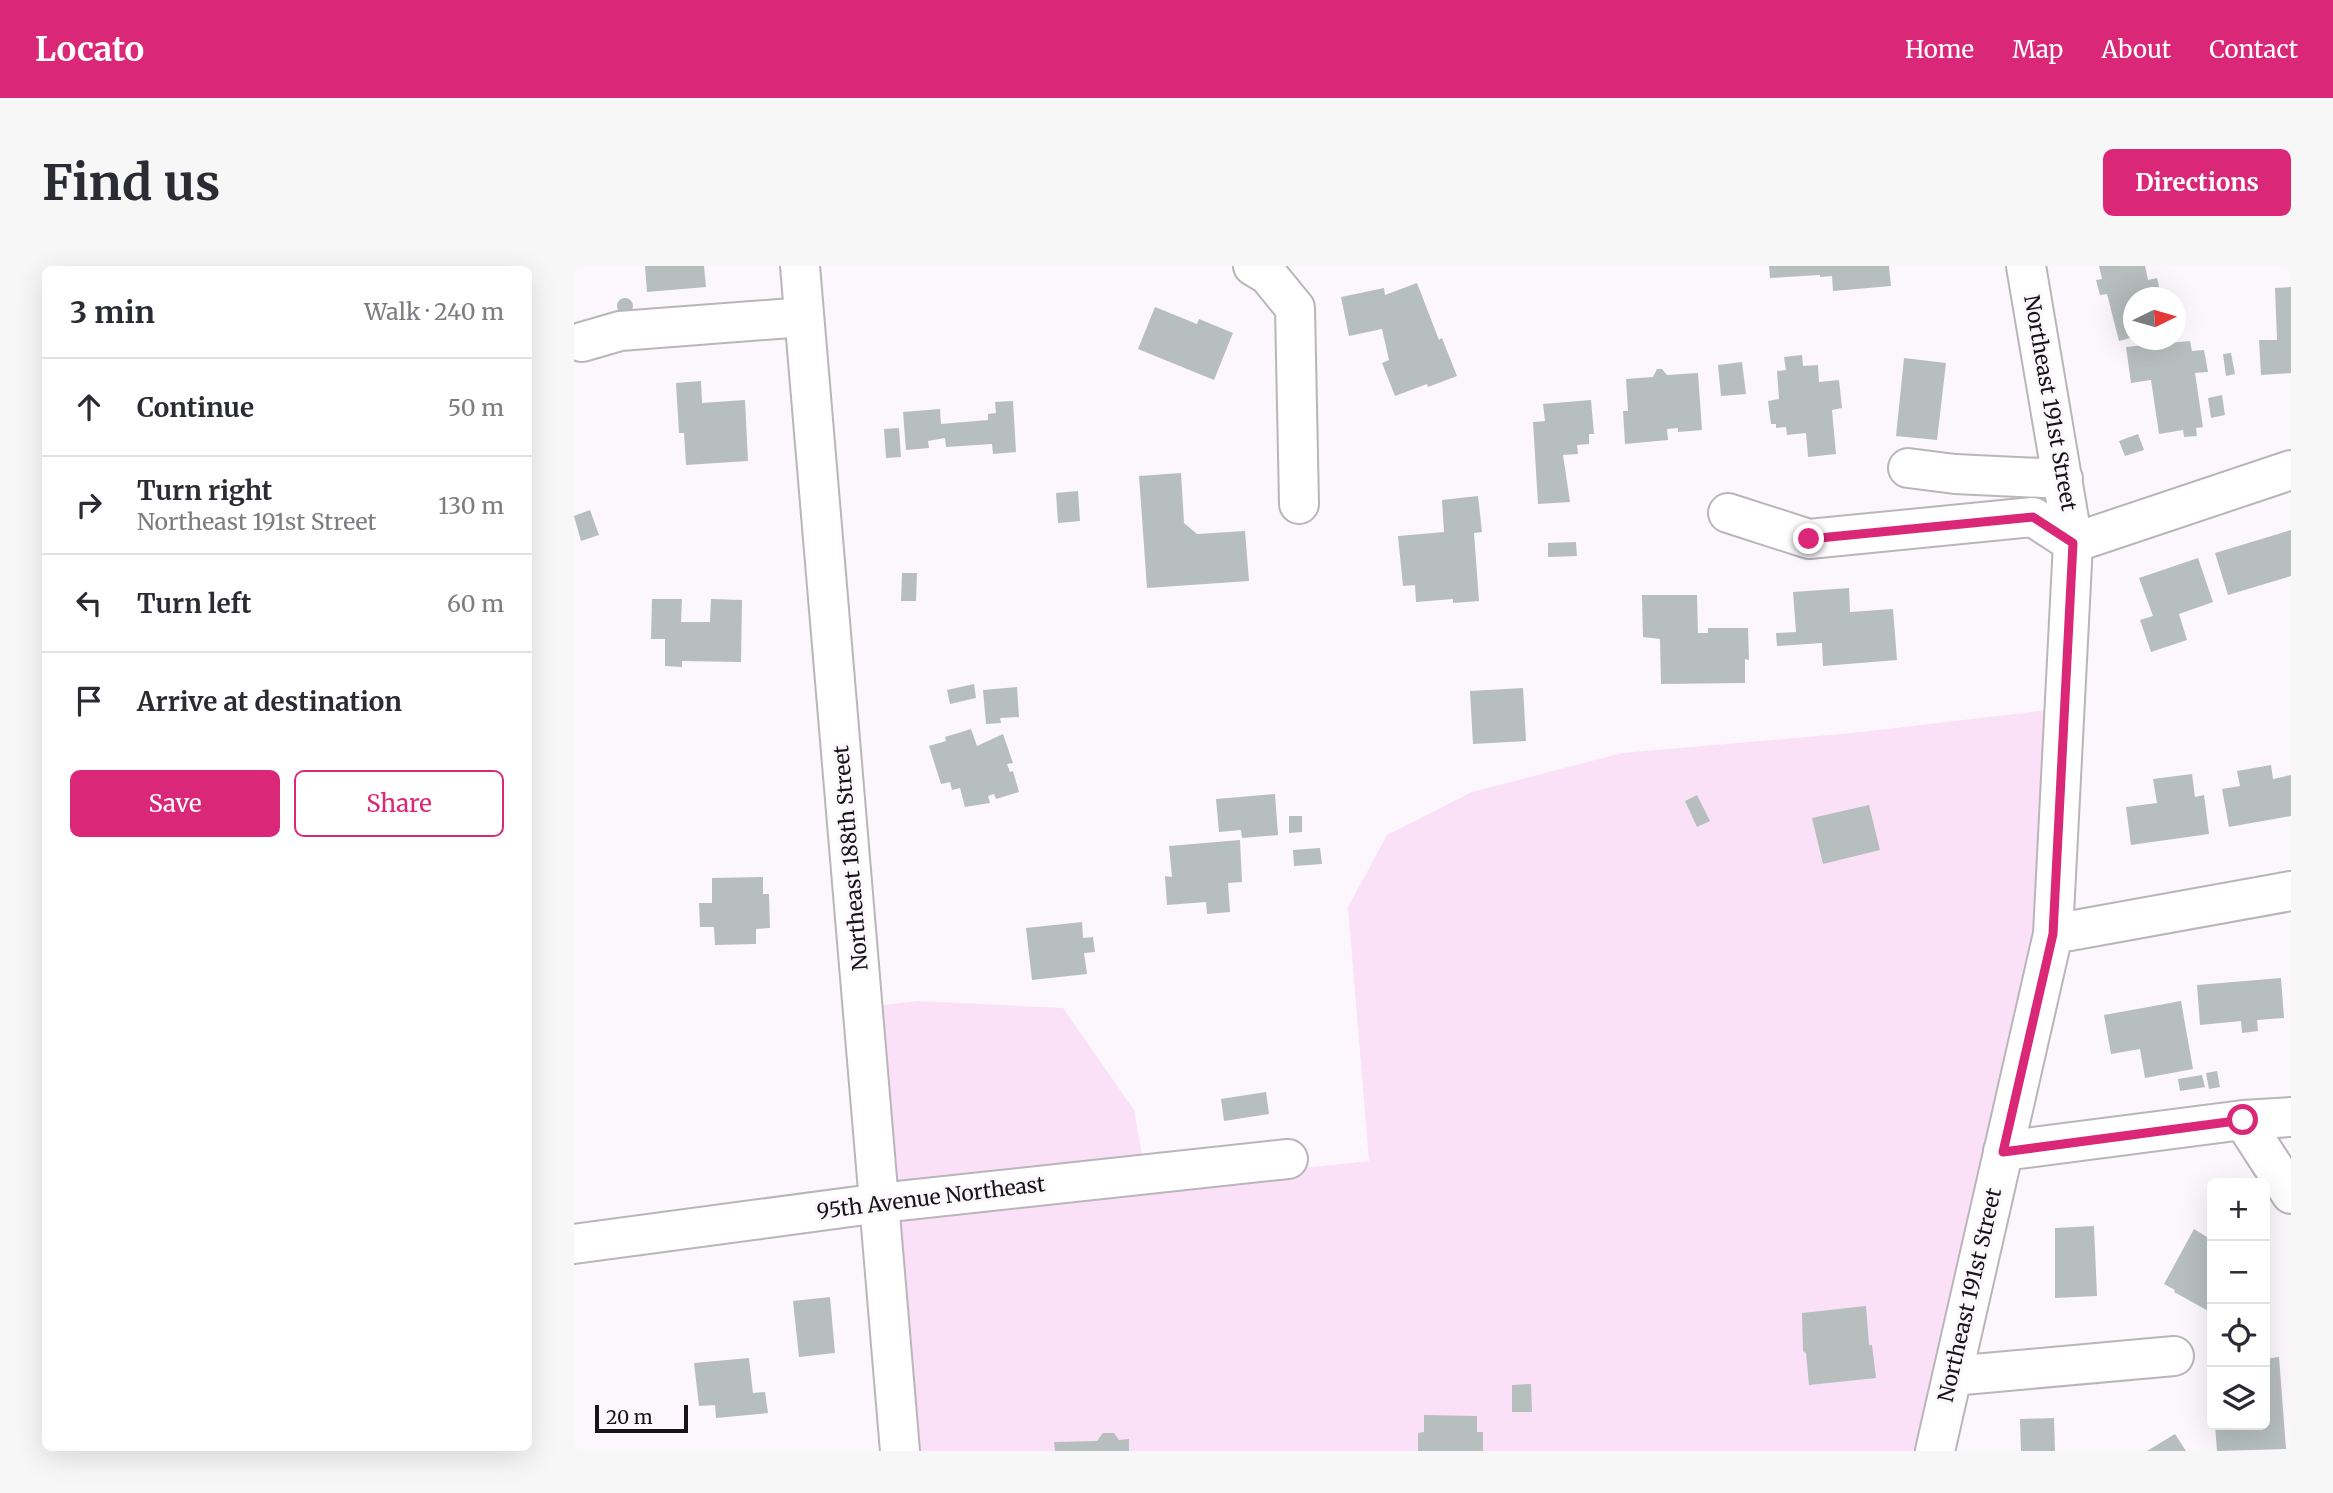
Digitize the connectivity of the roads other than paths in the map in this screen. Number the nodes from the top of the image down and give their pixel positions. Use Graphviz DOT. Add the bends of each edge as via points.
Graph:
graph roads {
  1 [pos="800,266"];
  2 [pos="1253,266"];
  3 [pos="2026,266"];
  4 [pos="804,317"];
  5 [pos="582,342"];
  6 [pos="1908,468"];
  7 [pos="2291,470"];
  8 [pos="2063,479"];
  9 [pos="1300,504"];
  10 [pos="1728,513"];
  11 [pos="2073,543"];
  12 [pos="2291,891"];
  13 [pos="2053,934"];
  14 [pos="2291,1117"];
  15 [pos="2243,1120"];
  16 [pos="2003,1152"];
  17 [pos="1288,1159"];
  18 [pos="2291,1194"];
  19 [pos="880,1203"];
  20 [pos="574,1244"];
  21 [pos="2174,1356"];
  22 [pos="1952,1376"];
  23 [pos="900,1451"];
  24 [pos="1935,1451"];
  1 -- 4 [label="street, Northeast 188th Street"];
  2 -- 9 [label="street" via="1268,275 1295,308"];
  3 -- 8 [label="street, Northeast 191st Street"];
  4 -- 5 [label="street" via="620,331"];
  4 -- 19 [label="street, Northeast 188th Street"];
  6 -- 8 [label="street"];
  7 -- 11 [label="street"];
  8 -- 11 [label="street, Northeast 191st Street"];
  10 -- 11 [label="street" via="1809,539 2033,517"];
  11 -- 13 [label="street, Northeast 191st Street"];
  12 -- 13 [label="street"];
  13 -- 16 [label="street, Northeast 191st Street"];
  14 -- 15 [label="street"];
  15 -- 16 [label="street"];
  15 -- 18 [label="street"];
  16 -- 22 [label="street, Northeast 191st Street"];
  17 -- 19 [label="street, 95th Avenue Northeast"];
  19 -- 20 [label="street, 95th Avenue Northeast"];
  19 -- 23 [label="street, Northeast 188th Street"];
  21 -- 22 [label="street"];
  22 -- 24 [label="street, Northeast 191st Street"];
}
